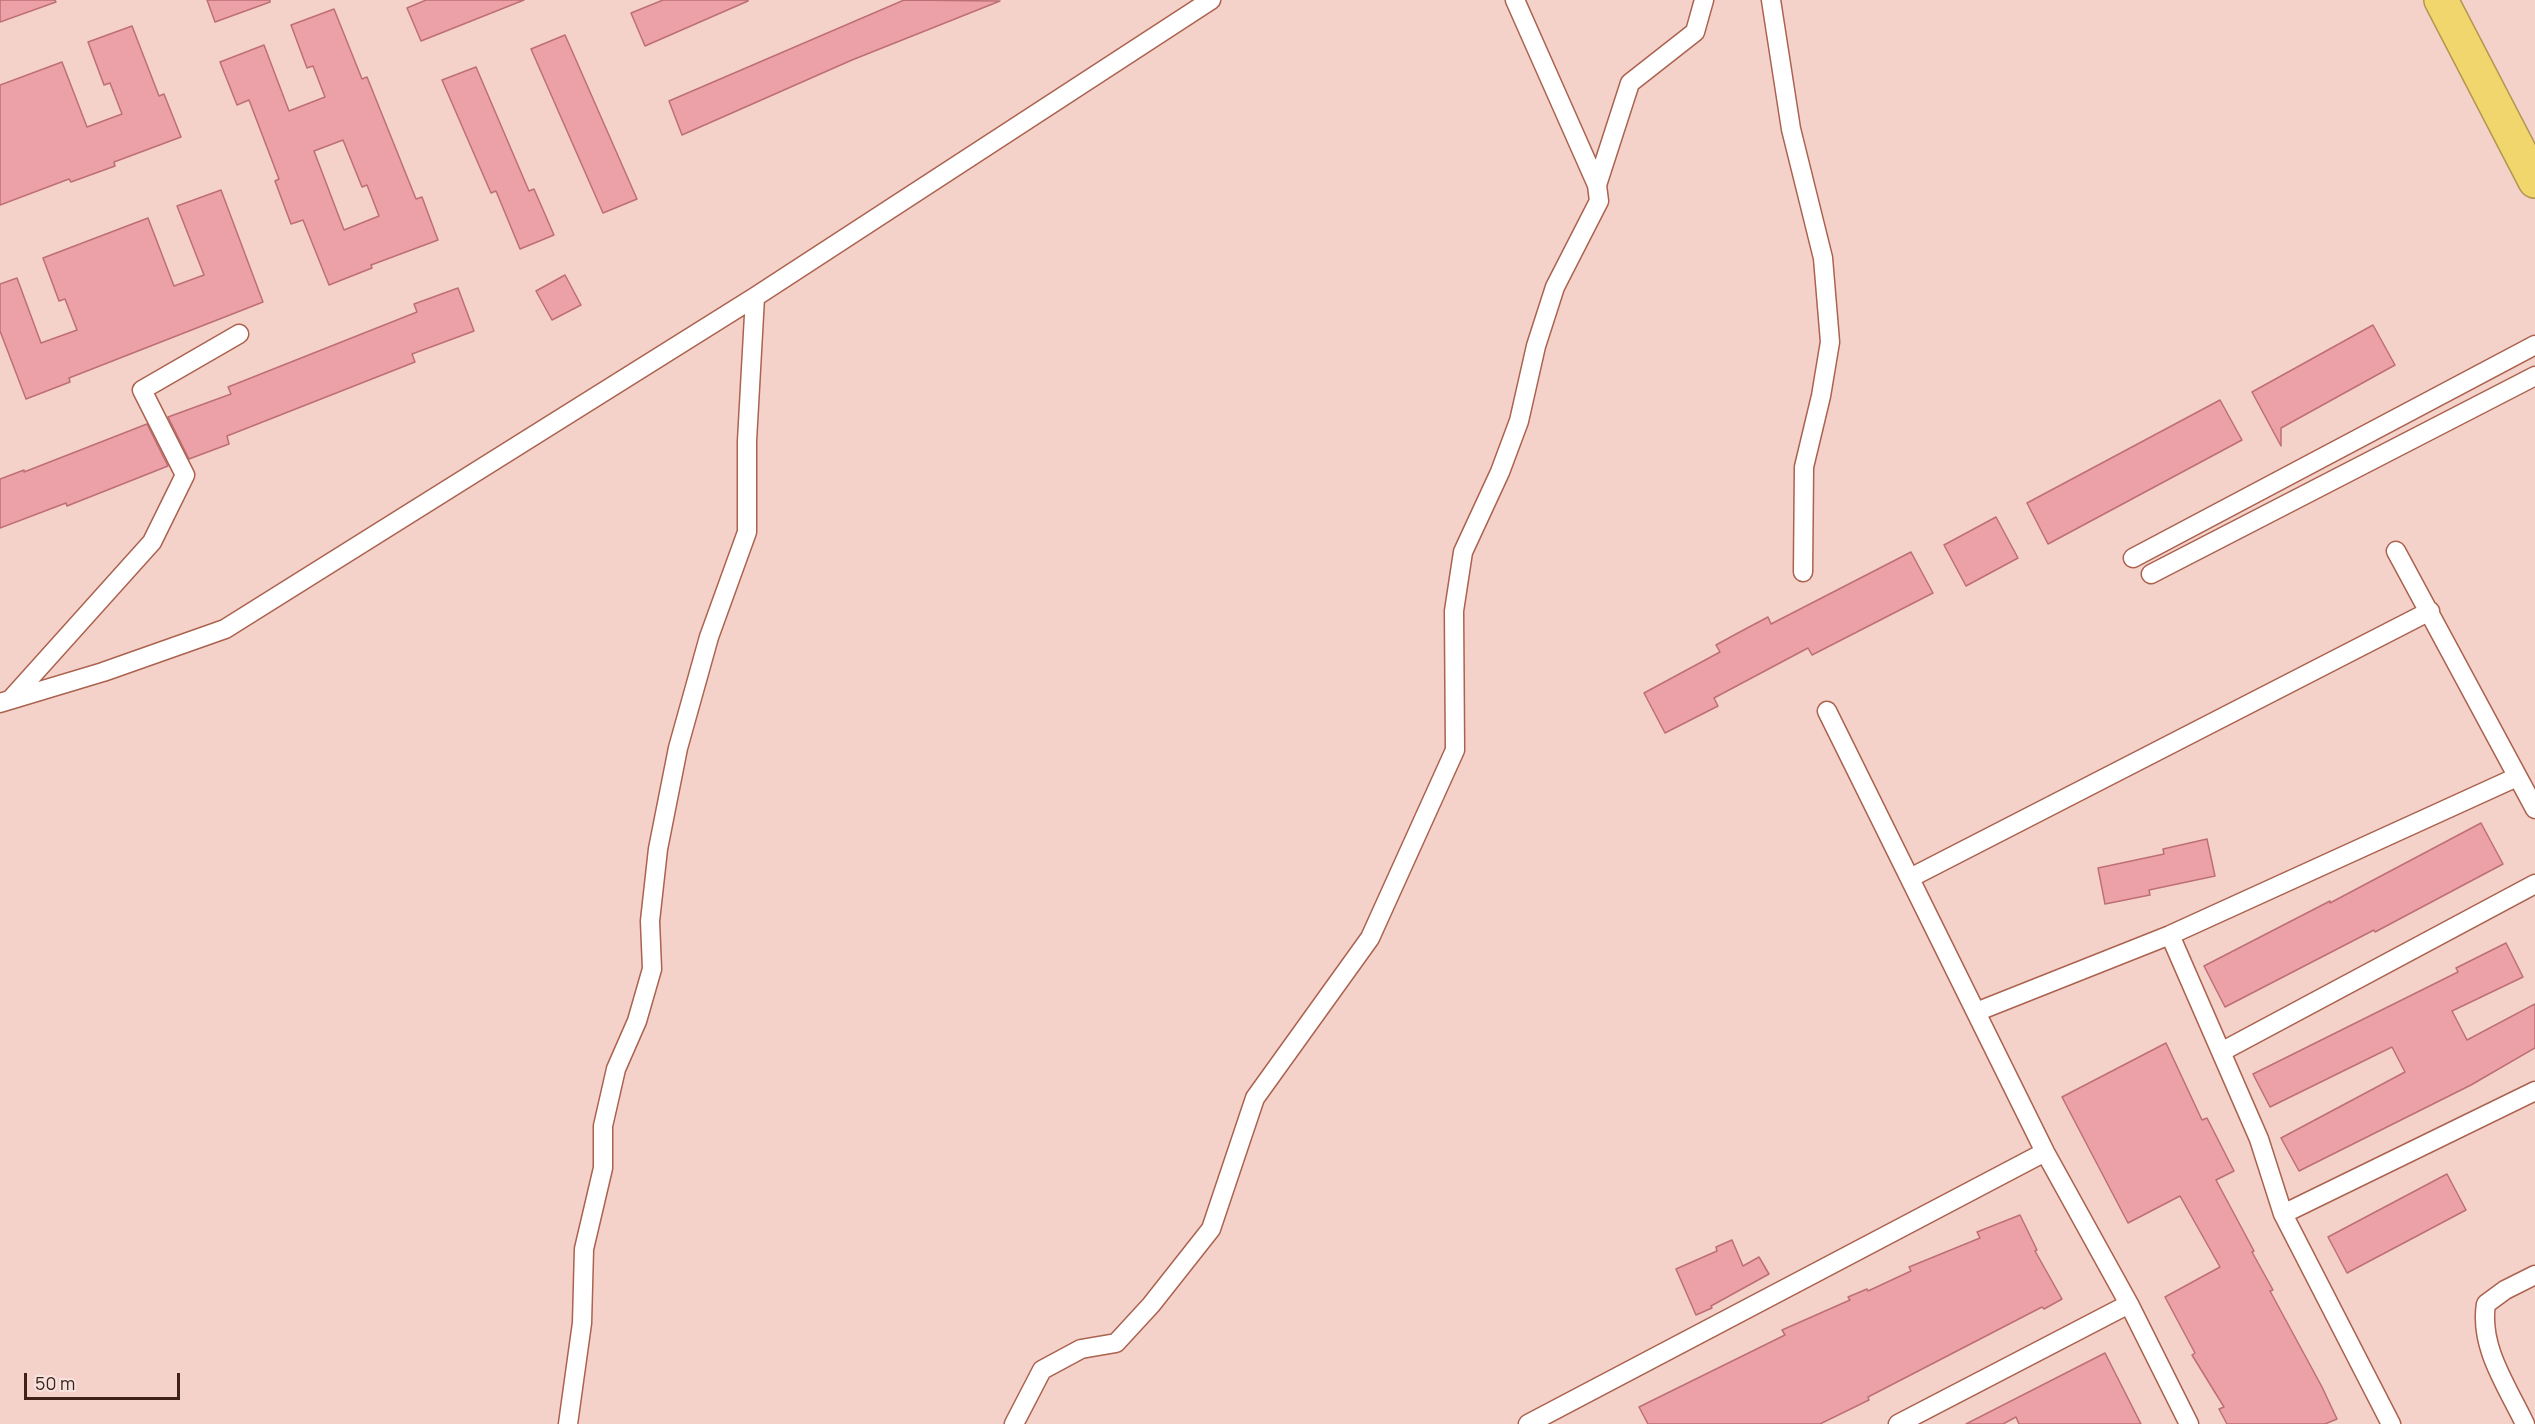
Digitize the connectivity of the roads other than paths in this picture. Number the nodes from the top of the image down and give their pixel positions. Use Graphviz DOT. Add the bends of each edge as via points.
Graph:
graph roads {
  1 [pos="1211,0"];
  2 [pos="1515,0"];
  3 [pos="1704,0"];
  4 [pos="1771,0"];
  5 [pos="2441,0"];
  6 [pos="2535,181"];
  7 [pos="1597,185"];
  8 [pos="755,297"];
  9 [pos="239,334"];
  10 [pos="2535,345"];
  11 [pos="2535,376"];
  12 [pos="2396,551"];
  13 [pos="2133,558"];
  14 [pos="1803,572"];
  15 [pos="2151,574"];
  16 [pos="2430,612"];
  17 [pos="5,702"];
  18 [pos="1827,711"];
  19 [pos="2517,777"];
  20 [pos="2535,809"];
  21 [pos="1910,878"];
  22 [pos="2535,884"];
  23 [pos="2170,935"];
  24 [pos="1976,1012"];
  25 [pos="2221,1052"];
  26 [pos="2535,1091"];
  27 [pos="2045,1152"];
  28 [pos="2283,1214"];
  29 [pos="2535,1275"];
  30 [pos="2129,1304"];
  31 [pos="568,1424"];
  32 [pos="1014,1424"];
  33 [pos="1528,1424"];
  34 [pos="1898,1424"];
  35 [pos="2189,1424"];
  36 [pos="2391,1424"];
  37 [pos="2526,1424"];
  1 -- 8 [label="street"];
  2 -- 7 [label="street"];
  3 -- 7 [label="street" via="1695,32 1630,83"];
  4 -- 14 [label="street" via="1791,129 1823,258 1830,342 1804,467"];
  5 -- 6 [label="highway"];
  7 -- 32 [label="street" via="1599,201 1555,287 1536,346 1519,421 1463,552 1454,611 1455,750 1370,938 1255,1098 1211,1229 1116,1343 1081,1349 1042,1370"];
  8 -- 17 [label="street" via="225,629"];
  8 -- 31 [label="street" via="747,441 747,532 709,637 678,748 658,849 650,921 651,969 637,1022 616,1069 603,1126 603,1168 584,1249 582,1323"];
  9 -- 17 [label="street" via="142,390 185,475 152,542"];
  10 -- 13 [label="street"];
  11 -- 15 [label="street"];
  12 -- 16 [label="street"];
  16 -- 19 [label="street"];
  16 -- 21 [label="street"];
  18 -- 21 [label="street"];
  19 -- 20 [label="street"];
  19 -- 23 [label="street"];
  21 -- 24 [label="street"];
  22 -- 25 [label="street"];
  23 -- 24 [label="street"];
  23 -- 25 [label="street"];
  24 -- 27 [label="street"];
  25 -- 28 [label="street" via="2259,1139"];
  26 -- 28 [label="street"];
  27 -- 30 [label="street"];
  27 -- 33 [label="street"];
  28 -- 36 [label="street"];
  29 -- 37 [label="street" via="2486,1304 2483,1322 2489,1350"];
  30 -- 34 [label="street"];
  30 -- 35 [label="street"];
}
